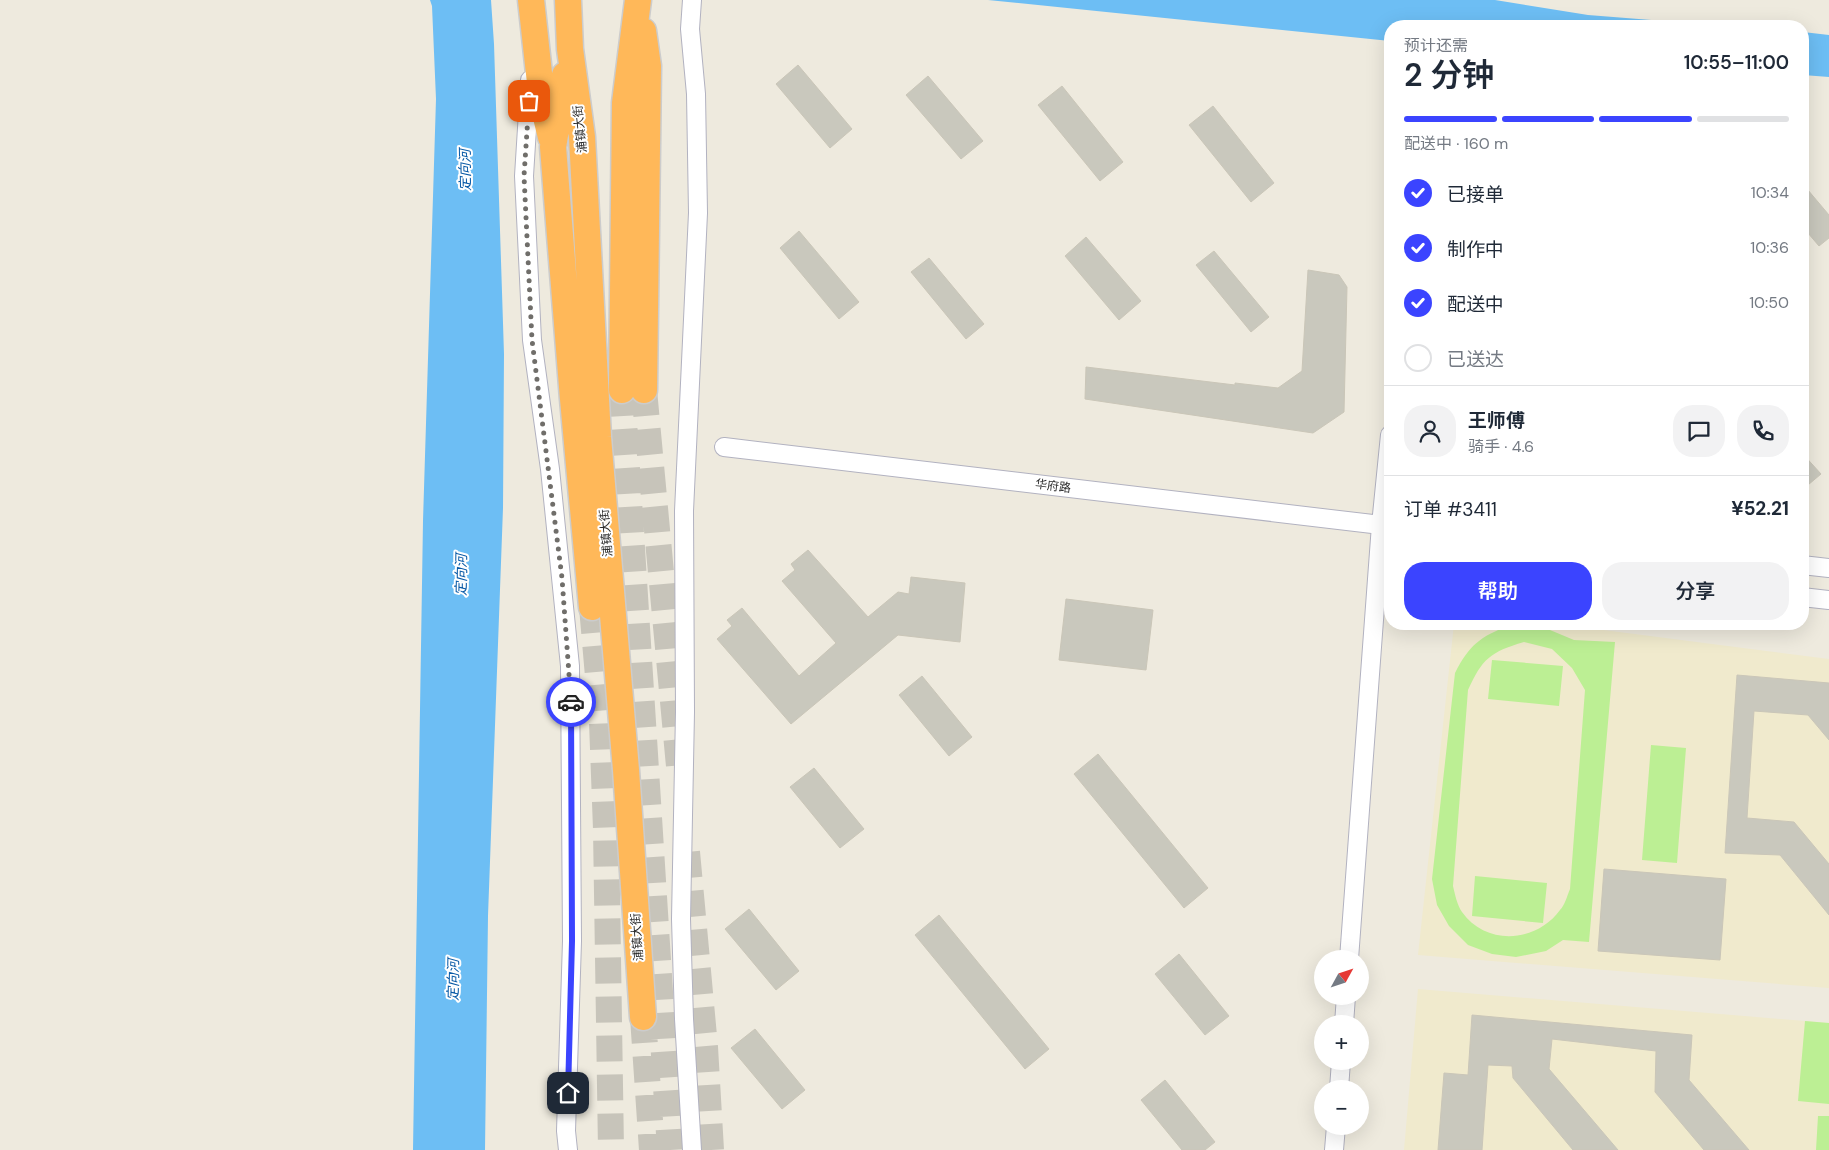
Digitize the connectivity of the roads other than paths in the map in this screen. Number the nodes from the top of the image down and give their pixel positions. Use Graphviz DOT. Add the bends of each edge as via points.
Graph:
graph roads {
  1 [pos="531,0"];
  2 [pos="638,0"];
  3 [pos="692,0"];
  4 [pos="571,5"];
  5 [pos="534,27"];
  6 [pos="570,49"];
  7 [pos="554,147"];
  8 [pos="633,390"];
  9 [pos="724,447"];
  10 [pos="1384,526"];
  11 [pos="1384,559"];
  12 [pos="1809,565"];
  13 [pos="1829,568"];
  14 [pos="1809,598"];
  15 [pos="1829,600"];
  16 [pos="592,607"];
  17 [pos="1349,950"];
  18 [pos="643,1017"];
  19 [pos="1335,1135"];
  20 [pos="568,1150"];
  21 [pos="692,1150"];
  22 [pos="1334,1150"];
  1 -- 5 [label="highway"];
  2 -- 8 [label="highway" via="648,66"];
  3 -- 21 [label="street" via="690,29 696,94 698,213 684,511 682,919"];
  4 -- 6 [label="highway, 浦镇大街"];
  5 -- 7 [label="highway" via="542,101"];
  5 -- 20 [label="street" via="524,176 532,340 550,469 570,666 572,941"];
  6 -- 7 [label="highway, 浦镇大街"];
  6 -- 18 [label="highway, 浦镇大街" via="582,137 598,437"];
  7 -- 16 [label="highway, 浦镇大街"];
  9 -- 10 [label="street, 华府路"];
  11 -- 17 [label="street"];
  12 -- 13 [label="street"];
  14 -- 15 [label="street"];
  19 -- 22 [label="street"];
}
